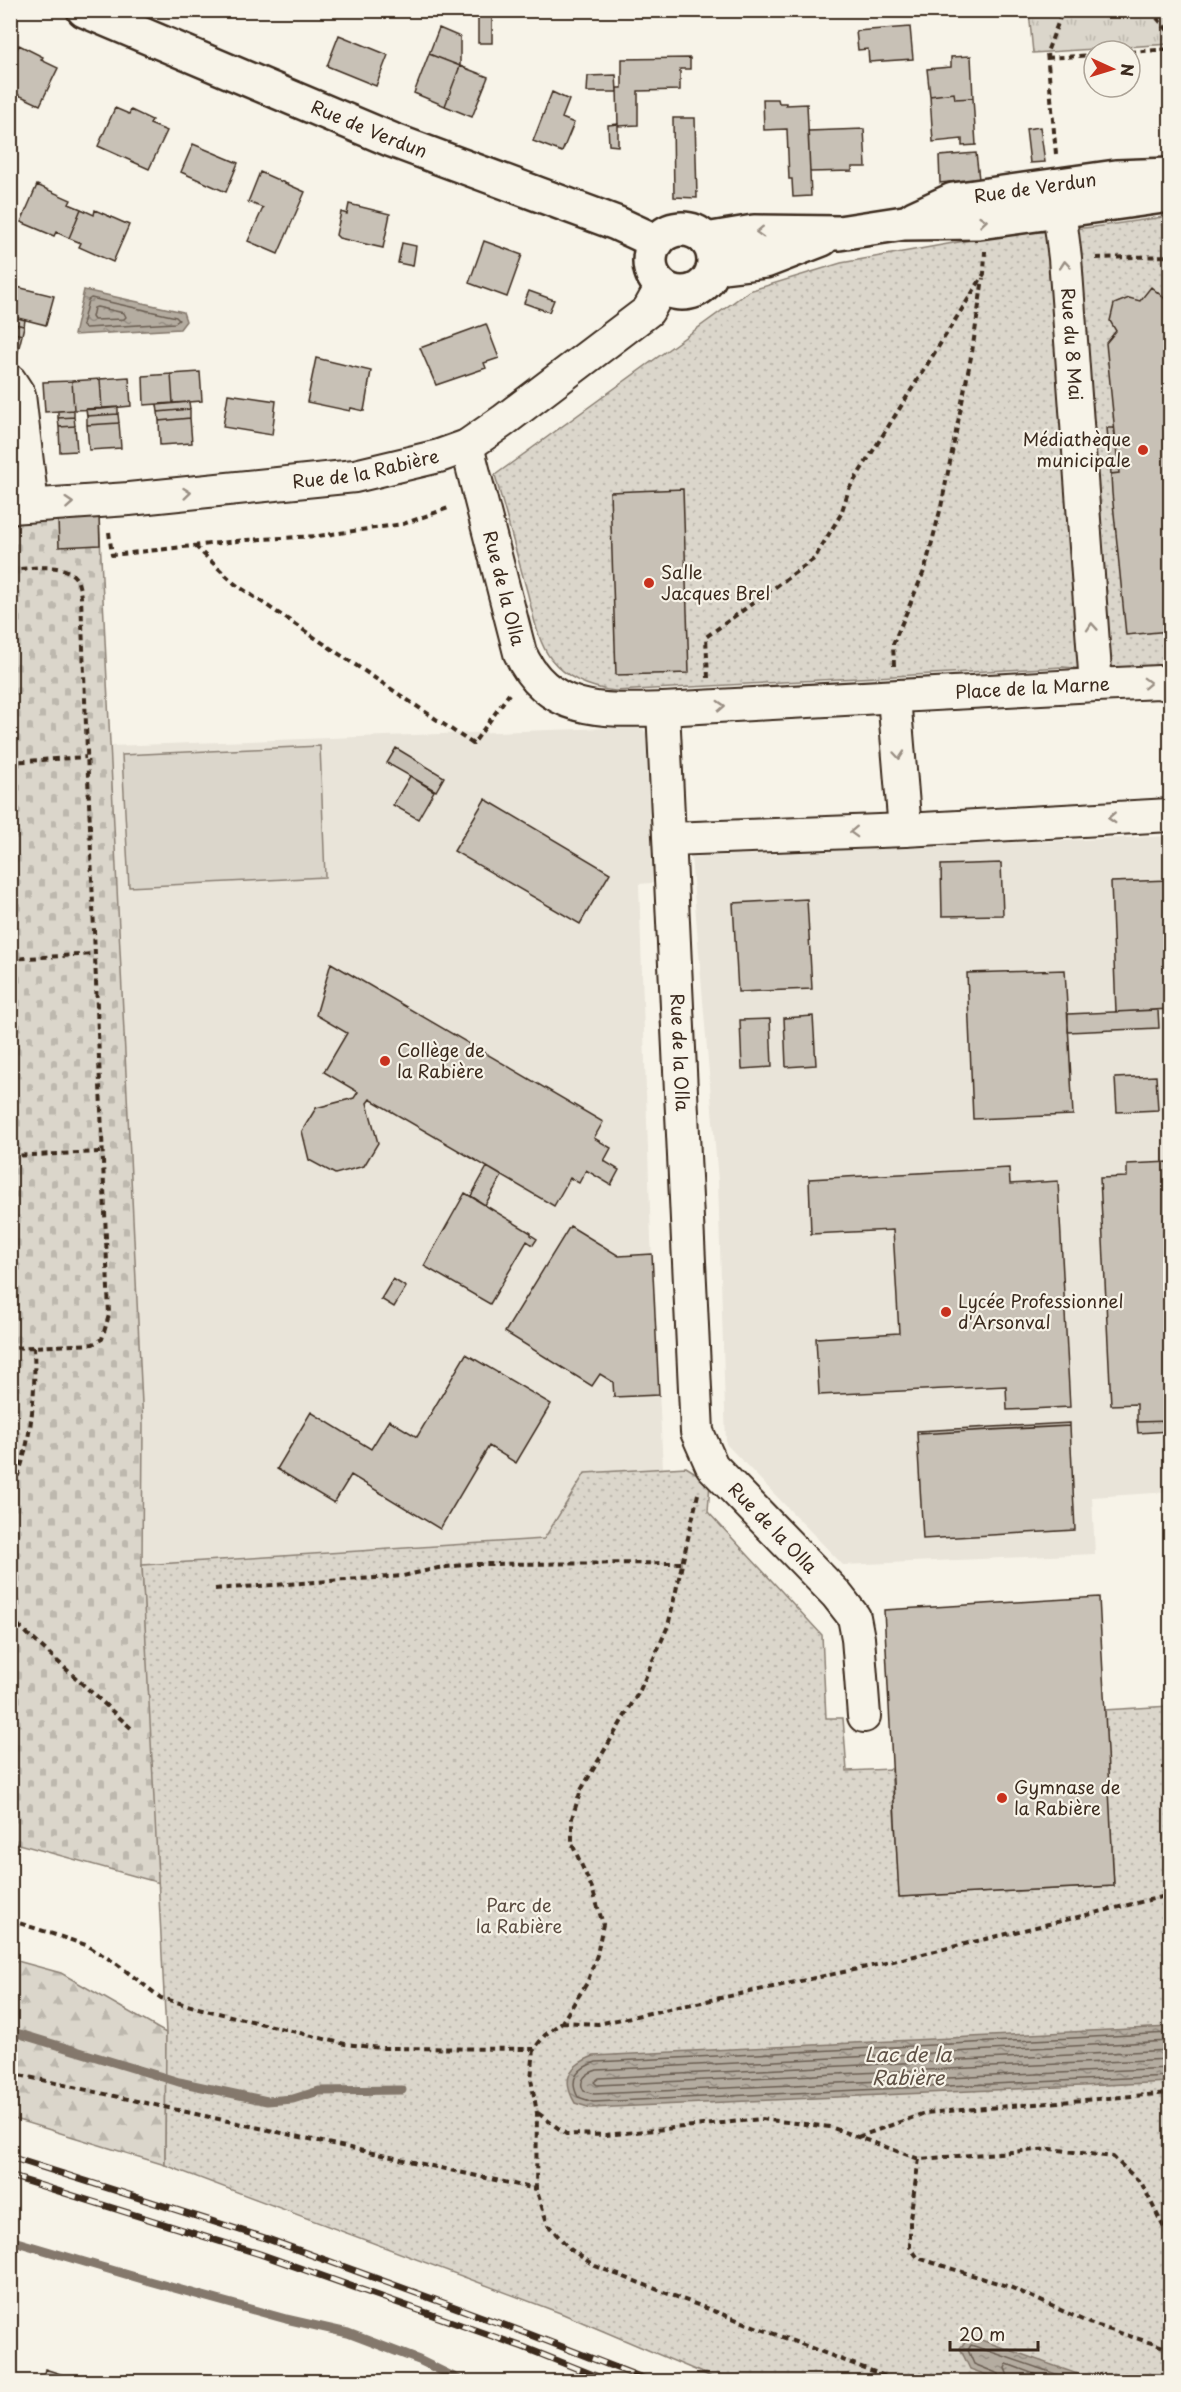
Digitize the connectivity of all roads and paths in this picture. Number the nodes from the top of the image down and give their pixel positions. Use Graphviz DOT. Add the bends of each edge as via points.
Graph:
graph roads {
  1 [pos="84,10"];
  2 [pos="1063,10"];
  3 [pos="1150,10"];
  4 [pos="1170,33"];
  5 [pos="1170,49"];
  6 [pos="1142,51"];
  7 [pos="1082,56"];
  8 [pos="1047,58"];
  9 [pos="1170,175"];
  10 [pos="1057,185"];
  11 [pos="1170,195"];
  12 [pos="979,222"];
  13 [pos="904,223"];
  14 [pos="657,242"];
  15 [pos="710,253"];
  16 [pos="1170,256"];
  17 [pos="1065,258"];
  18 [pos="984,274"];
  19 [pos="662,286"];
  20 [pos="10,381"];
  21 [pos="467,446"];
  22 [pos="481,497"];
  23 [pos="21,506"];
  24 [pos="108,522"];
  25 [pos="194,546"];
  26 [pos="10,570"];
  27 [pos="527,668"];
  28 [pos="1096,685"];
  29 [pos="1170,685"];
  30 [pos="894,697"];
  31 [pos="710,707"];
  32 [pos="663,709"];
  33 [pos="86,758"];
  34 [pos="10,762"];
  35 [pos="1170,815"];
  36 [pos="905,830"];
  37 [pos="670,839"];
  38 [pos="94,954"];
  39 [pos="10,959"];
  40 [pos="102,1152"];
  41 [pos="10,1156"];
  42 [pos="34,1347"];
  43 [pos="10,1348"];
  44 [pos="712,1466"];
  45 [pos="10,1482"];
  46 [pos="16,1484"];
  47 [pos="10,1496"];
  48 [pos="683,1563"];
  49 [pos="215,1589"];
  50 [pos="10,1618"];
  51 [pos="864,1716"];
  52 [pos="133,1730"];
  53 [pos="1170,1895"];
  54 [pos="10,1920"];
  55 [pos="562,2022"];
  56 [pos="534,2049"];
  57 [pos="10,2073"];
  58 [pos="1170,2093"];
  59 [pos="537,2113"];
  60 [pos="858,2137"];
  61 [pos="919,2159"];
  62 [pos="536,2189"];
  63 [pos="1170,2240"];
  64 [pos="1170,2349"];
  65 [pos="901,2382"];
  1 -- 14 [label="main road, Rue de Verdun" via="392,140 616,223"];
  2 -- 8 [label="path"];
  3 -- 4 [label="path"];
  5 -- 6 [label="path"];
  7 -- 8 [label="path"];
  8 -- 10 [label="path"];
  9 -- 10 [label="main road, Rue de Verdun"];
  10 -- 11 [label="main road, Rue de Verdun"];
  12 -- 10 [label="main road, Rue de Verdun, one-way"];
  10 -- 13 [label="main road, Rue de Verdun" via="952,200"];
  10 -- 17 [label="street, Rue du 8 Mai"];
  12 -- 13 [label="main road, Rue de Verdun"];
  12 -- 18 [label="path" via="987,237"];
  13 -- 15 [label="main road, Rue de Verdun" via="839,233 765,261"];
  14 -- 15 [label="main road" via="681,229 699,234"];
  14 -- 19 [label="main road" via="650,260 655,279"];
  15 -- 19 [label="main road" via="706,284 698,290 680,293"];
  16 -- 17 [label="path"];
  28 -- 17 [label="street, Rue du 8 Mai, one-way"];
  18 -- 30 [label="path" via="941,507 925,569 893,644"];
  18 -- 31 [label="path" via="849,489 841,514 814,559 706,637"];
  19 -- 21 [label="street, Rue de la Rabière" via="648,311"];
  20 -- 23 [label="street" via="19,395"];
  21 -- 22 [label="street, Rue de la Olla"];
  23 -- 21 [label="street, Rue de la Rabière, one-way" via="355,476"];
  22 -- 25 [label="path" via="403,524 318,536"];
  22 -- 27 [label="street, Rue de la Olla"];
  24 -- 25 [label="path" via="112,555"];
  25 -- 27 [label="path" via="235,584 473,744"];
  26 -- 33 [label="path" via="62,569 77,581 81,597"];
  27 -- 32 [label="street, Rue de la Olla" via="555,694 579,706 607,711"];
  28 -- 29 [label="street, Place de la Marne, one-way"];
  28 -- 30 [label="street, Place de la Marne"];
  31 -- 30 [label="street, Place de la Marne, one-way"];
  30 -- 36 [label="street, one-way"];
  31 -- 32 [label="street, Place de la Marne"];
  32 -- 37 [label="street, Rue de la Olla"];
  33 -- 34 [label="path"];
  33 -- 38 [label="path"];
  35 -- 36 [label="street, one-way"];
  36 -- 37 [label="street, one-way"];
  37 -- 44 [label="street, Rue de la Olla" via="697,1432"];
  38 -- 39 [label="path"];
  38 -- 40 [label="path"];
  40 -- 41 [label="path"];
  40 -- 42 [label="path" via="107,1327 102,1339 93,1344"];
  42 -- 43 [label="path"];
  42 -- 46 [label="path" via="33,1417"];
  44 -- 48 [label="path" via="703,1478 696,1500"];
  44 -- 51 [label="street, Rue de la Olla" via="854,1617"];
  45 -- 46 [label="path"];
  46 -- 47 [label="path"];
  48 -- 49 [label="path" via="472,1564 403,1576"];
  48 -- 55 [label="path" via="668,1626 640,1690 581,1790 572,1818 572,1844 603,1924 587,1983"];
  50 -- 52 [label="path"];
  53 -- 55 [label="path" via="881,1964 598,2024"];
  54 -- 56 [label="path" via="86,1945 161,1998 202,2009 345,2044 381,2048"];
  55 -- 56 [label="path"];
  56 -- 59 [label="path" via="531,2079"];
  57 -- 62 [label="path"];
  58 -- 60 [label="path" via="925,2113"];
  59 -- 60 [label="path" via="566,2134 606,2135 761,2119 830,2127"];
  59 -- 62 [label="path"];
  60 -- 61 [label="path"];
  61 -- 63 [label="path" via="1051,2149 1113,2157 1142,2184"];
  61 -- 64 [label="path" via="910,2218 910,2247 918,2258 1010,2287 1089,2322"];
  62 -- 65 [label="path" via="548,2225 570,2249 595,2266"];
}
